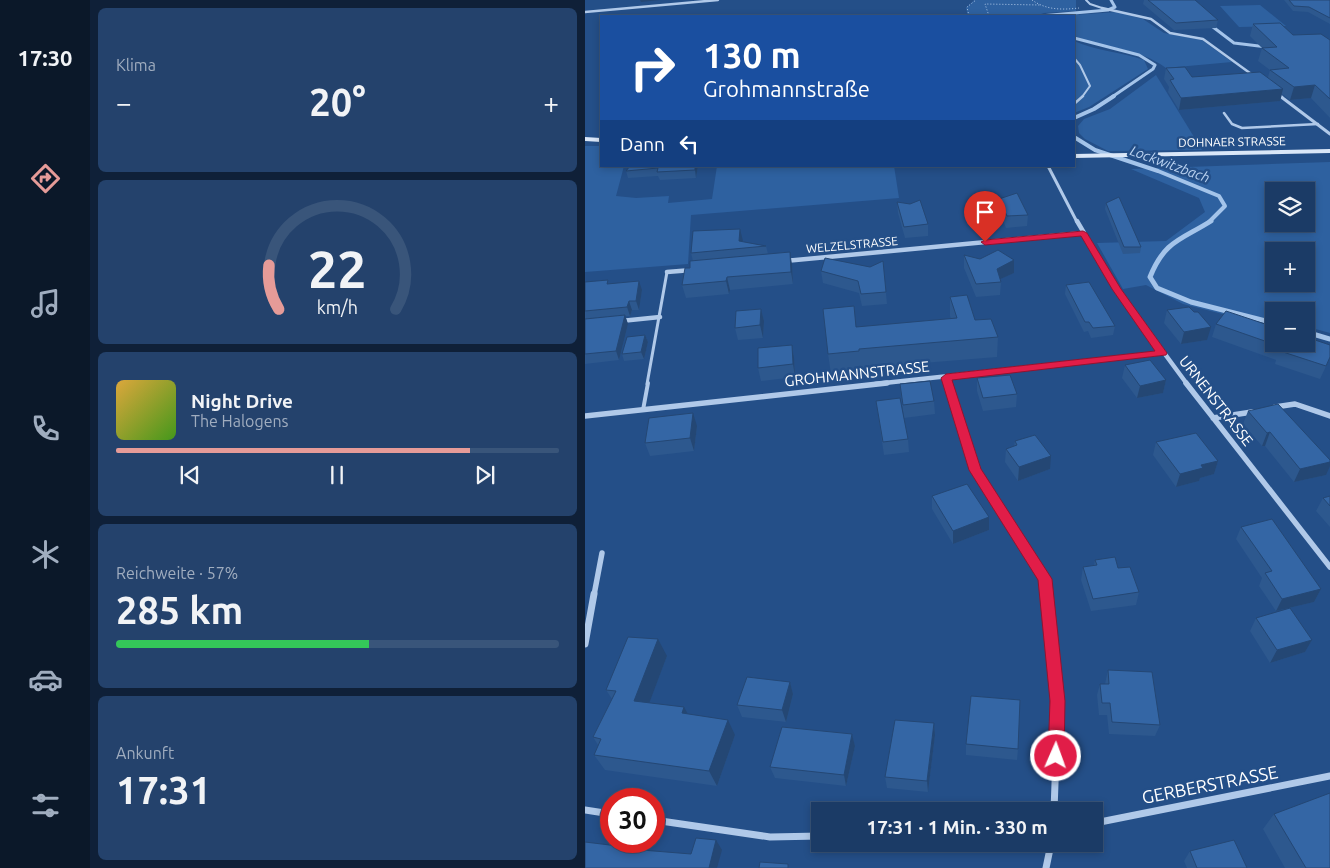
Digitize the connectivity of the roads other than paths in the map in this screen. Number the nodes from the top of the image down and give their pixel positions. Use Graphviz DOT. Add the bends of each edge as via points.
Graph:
graph roads {
  1 [pos="718,0"];
  2 [pos="1086,0"];
  3 [pos="1102,8"];
  4 [pos="585,12"];
  5 [pos="1075,59"];
  6 [pos="1257,78"];
  7 [pos="1271,89"];
  8 [pos="1075,103"];
  9 [pos="1224,113"];
  10 [pos="1318,124"];
  11 [pos="1330,134"];
  12 [pos="585,139"];
  13 [pos="600,140"];
  14 [pos="1330,152"];
  15 [pos="1075,156"];
  16 [pos="1049,167"];
  17 [pos="1083,233"];
  18 [pos="781,261"];
  19 [pos="695,269"];
  20 [pos="667,272"];
  21 [pos="660,317"];
  22 [pos="613,321"];
  23 [pos="1162,353"];
  24 [pos="946,378"];
  25 [pos="1268,409"];
  26 [pos="643,410"];
  27 [pos="1259,410"];
  28 [pos="585,416"];
  29 [pos="1330,416"];
  30 [pos="1213,418"];
  31 [pos="602,553"];
  32 [pos="1330,567"];
  33 [pos="585,644"];
  34 [pos="1330,776"];
  35 [pos="1054,802"];
  36 [pos="585,810"];
  37 [pos="600,812"];
  38 [pos="1103,821"];
  39 [pos="665,822"];
  40 [pos="811,836"];
  41 [pos="1049,852"];
  42 [pos="1046,868"];
  1 -- 4 [label="street"];
  2 -- 3 [label="lane"];
  3 -- 6 [label="street" via="1151,19 1170,33 1203,39"];
  5 -- 8 [label="lane" via="1090,86"];
  7 -- 10 [label="street"];
  9 -- 10 [label="lane" via="1232,124 1242,128"];
  10 -- 11 [label="street"];
  12 -- 13 [label="main road"];
  14 -- 15 [label="main road, DOHNAER STRASSE"];
  16 -- 17 [label="street, URNENSTRASSE"];
  17 -- 18 [label="street, WELZELSTRASSE"];
  17 -- 23 [label="street, URNENSTRASSE"];
  19 -- 20 [label="street"];
  20 -- 21 [label="lane"];
  21 -- 22 [label="street"];
  21 -- 26 [label="lane"];
  23 -- 24 [label="street, GROHMANNSTRASSE"];
  23 -- 30 [label="street, URNENSTRASSE"];
  24 -- 26 [label="street, GROHMANNSTRASSE"];
  24 -- 35 [label="street" via="975,470 1045,579 1057,701"];
  25 -- 29 [label="street" via="1295,404"];
  26 -- 28 [label="street, GROHMANNSTRASSE"];
  27 -- 30 [label="street"];
  30 -- 32 [label="street, URNENSTRASSE"];
  31 -- 33 [label="street"];
  34 -- 38 [label="street, GERBERSTRASSE"];
  36 -- 37 [label="street"];
  39 -- 40 [label="street" via="770,837"];
  41 -- 42 [label="street"];
}
